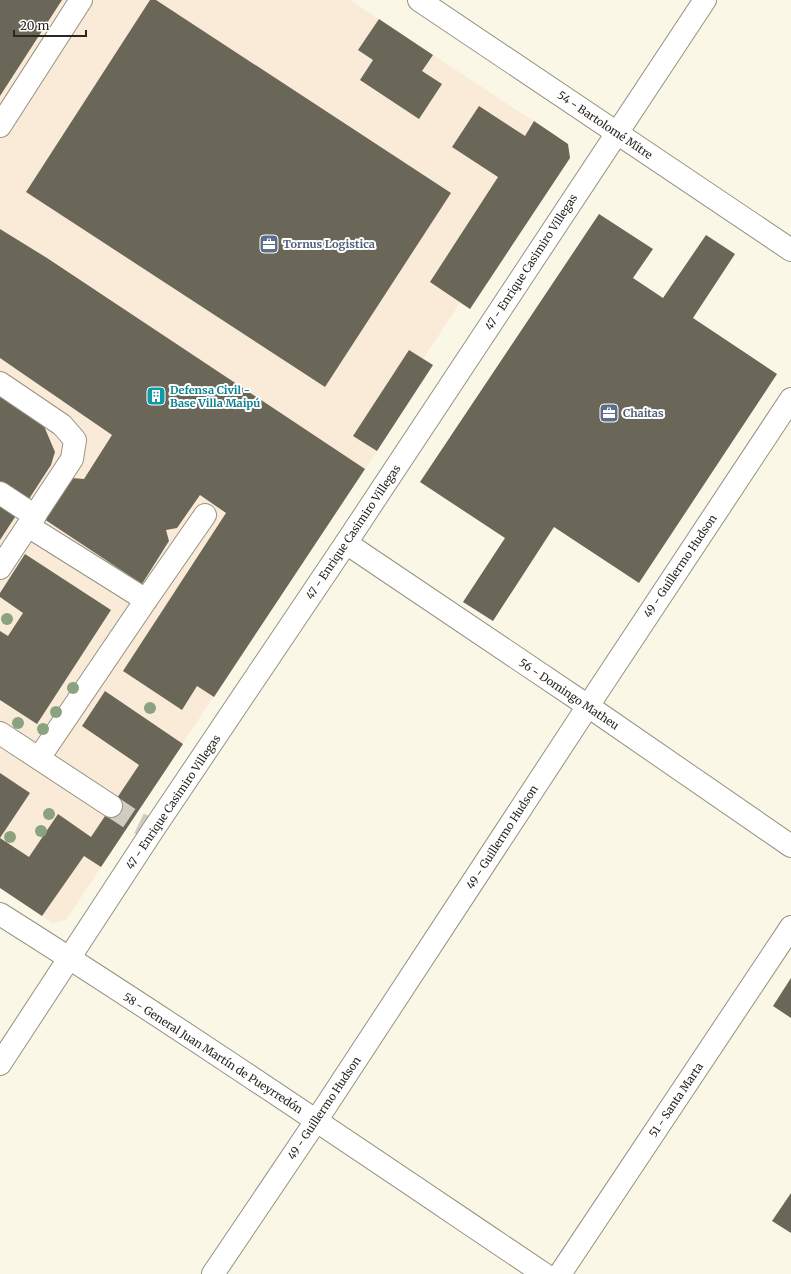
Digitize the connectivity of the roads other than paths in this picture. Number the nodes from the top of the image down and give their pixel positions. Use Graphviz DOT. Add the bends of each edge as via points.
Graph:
graph roads {
  1 [pos="80,0"];
  2 [pos="419,0"];
  3 [pos="705,0"];
  4 [pos="0,126"];
  5 [pos="616,133"];
  6 [pos="791,250"];
  7 [pos="0,383"];
  8 [pos="791,400"];
  9 [pos="0,493"];
  10 [pos="205,515"];
  11 [pos="31,521"];
  12 [pos="346,544"];
  13 [pos="0,568"];
  14 [pos="146,600"];
  15 [pos="588,706"];
  16 [pos="0,733"];
  17 [pos="39,758"];
  18 [pos="111,806"];
  19 [pos="791,846"];
  20 [pos="0,914"];
  21 [pos="791,927"];
  22 [pos="69,958"];
  23 [pos="0,1064"];
  24 [pos="316,1121"];
  25 [pos="213,1274"];
  26 [pos="544,1274"];
  27 [pos="560,1274"];
  1 -- 4 [label="street"];
  2 -- 5 [label="street, 54 - Bartolomé Mitre"];
  3 -- 5 [label="street, 47 - Enrique Casimiro Villegas"];
  5 -- 6 [label="street, 54 - Bartolomé Mitre"];
  5 -- 12 [label="street, 47 - Enrique Casimiro Villegas"];
  7 -- 11 [label="street" via="62,425 75,440 72,459"];
  8 -- 15 [label="street, 49 - Guillermo Hudson"];
  9 -- 11 [label="street"];
  10 -- 14 [label="street"];
  11 -- 13 [label="street"];
  11 -- 14 [label="street"];
  12 -- 15 [label="street, 56 - Domingo Matheu"];
  12 -- 22 [label="street, 47 - Enrique Casimiro Villegas"];
  14 -- 17 [label="street"];
  15 -- 19 [label="street, 56 - Domingo Matheu"];
  15 -- 24 [label="street, 49 - Guillermo Hudson"];
  16 -- 17 [label="street"];
  17 -- 18 [label="street"];
  20 -- 22 [label="street, 58 - General Juan Martín de Pueyrredón"];
  21 -- 27 [label="street, 51 - Santa Marta"];
  22 -- 23 [label="street, 47 - Enrique Casimiro Villegas"];
  22 -- 24 [label="street, 58 - General Juan Martín de Pueyrredón"];
  24 -- 25 [label="street, 49 - Guillermo Hudson"];
  24 -- 26 [label="street, 58 - General Juan Martín de Pueyrredón"];
}
